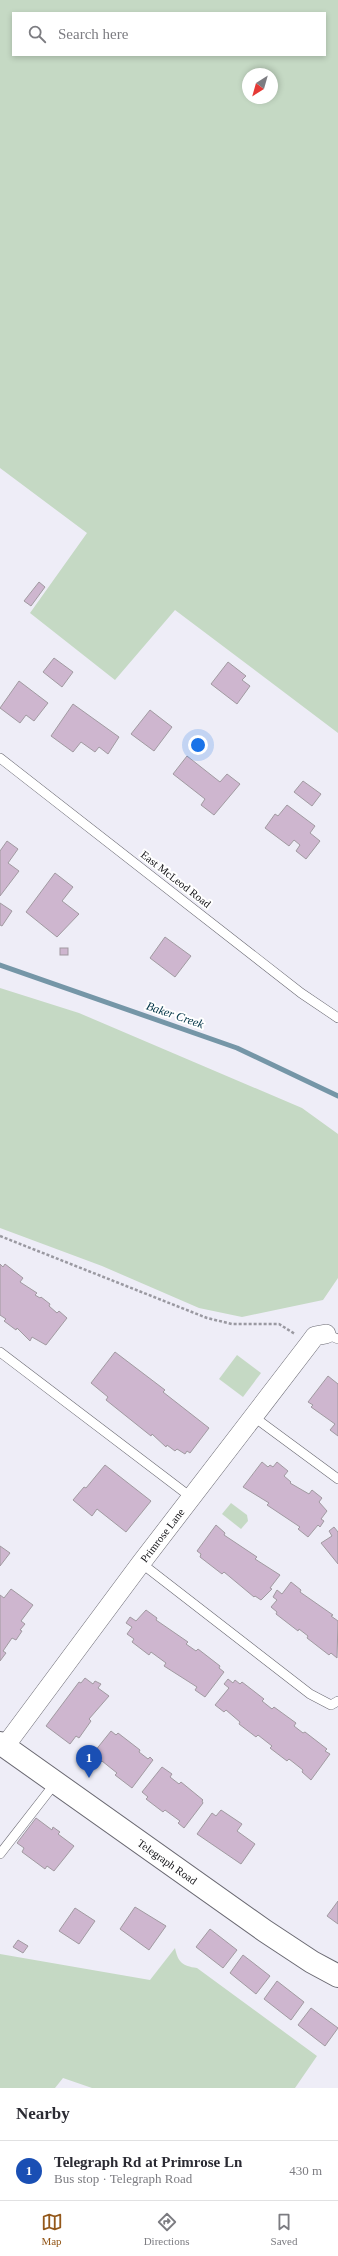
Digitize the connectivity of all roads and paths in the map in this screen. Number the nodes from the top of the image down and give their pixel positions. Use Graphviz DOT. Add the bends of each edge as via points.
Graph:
graph roads {
  1 [pos="0,758"];
  2 [pos="338,1018"];
  3 [pos="0,1236"];
  4 [pos="332,1336"];
  5 [pos="309,1344"];
  6 [pos="0,1352"];
  7 [pos="254,1417"];
  8 [pos="338,1479"];
  9 [pos="192,1498"];
  10 [pos="141,1563"];
  11 [pos="338,1701"];
  12 [pos="2,1745"];
  13 [pos="56,1782"];
  14 [pos="0,1854"];
  15 [pos="338,1976"];
  1 -- 2 [label="lane, East McLeod Road" via="301,993"];
  3 -- 5 [label="path" via="207,1318 238,1324 279,1324"];
  4 -- 5 [label="street, Primrose Lane" via="315,1336"];
  5 -- 7 [label="street, Primrose Lane"];
  6 -- 9 [label="lane"];
  7 -- 8 [label="lane"];
  7 -- 9 [label="street, Primrose Lane"];
  9 -- 10 [label="street, Primrose Lane"];
  10 -- 11 [label="lane" via="310,1694 331,1705"];
  10 -- 12 [label="street, Primrose Lane"];
  12 -- 13 [label="street, Telegraph Road"];
  13 -- 14 [label="lane"];
  13 -- 15 [label="street, Telegraph Road" via="265,1931"];
}
